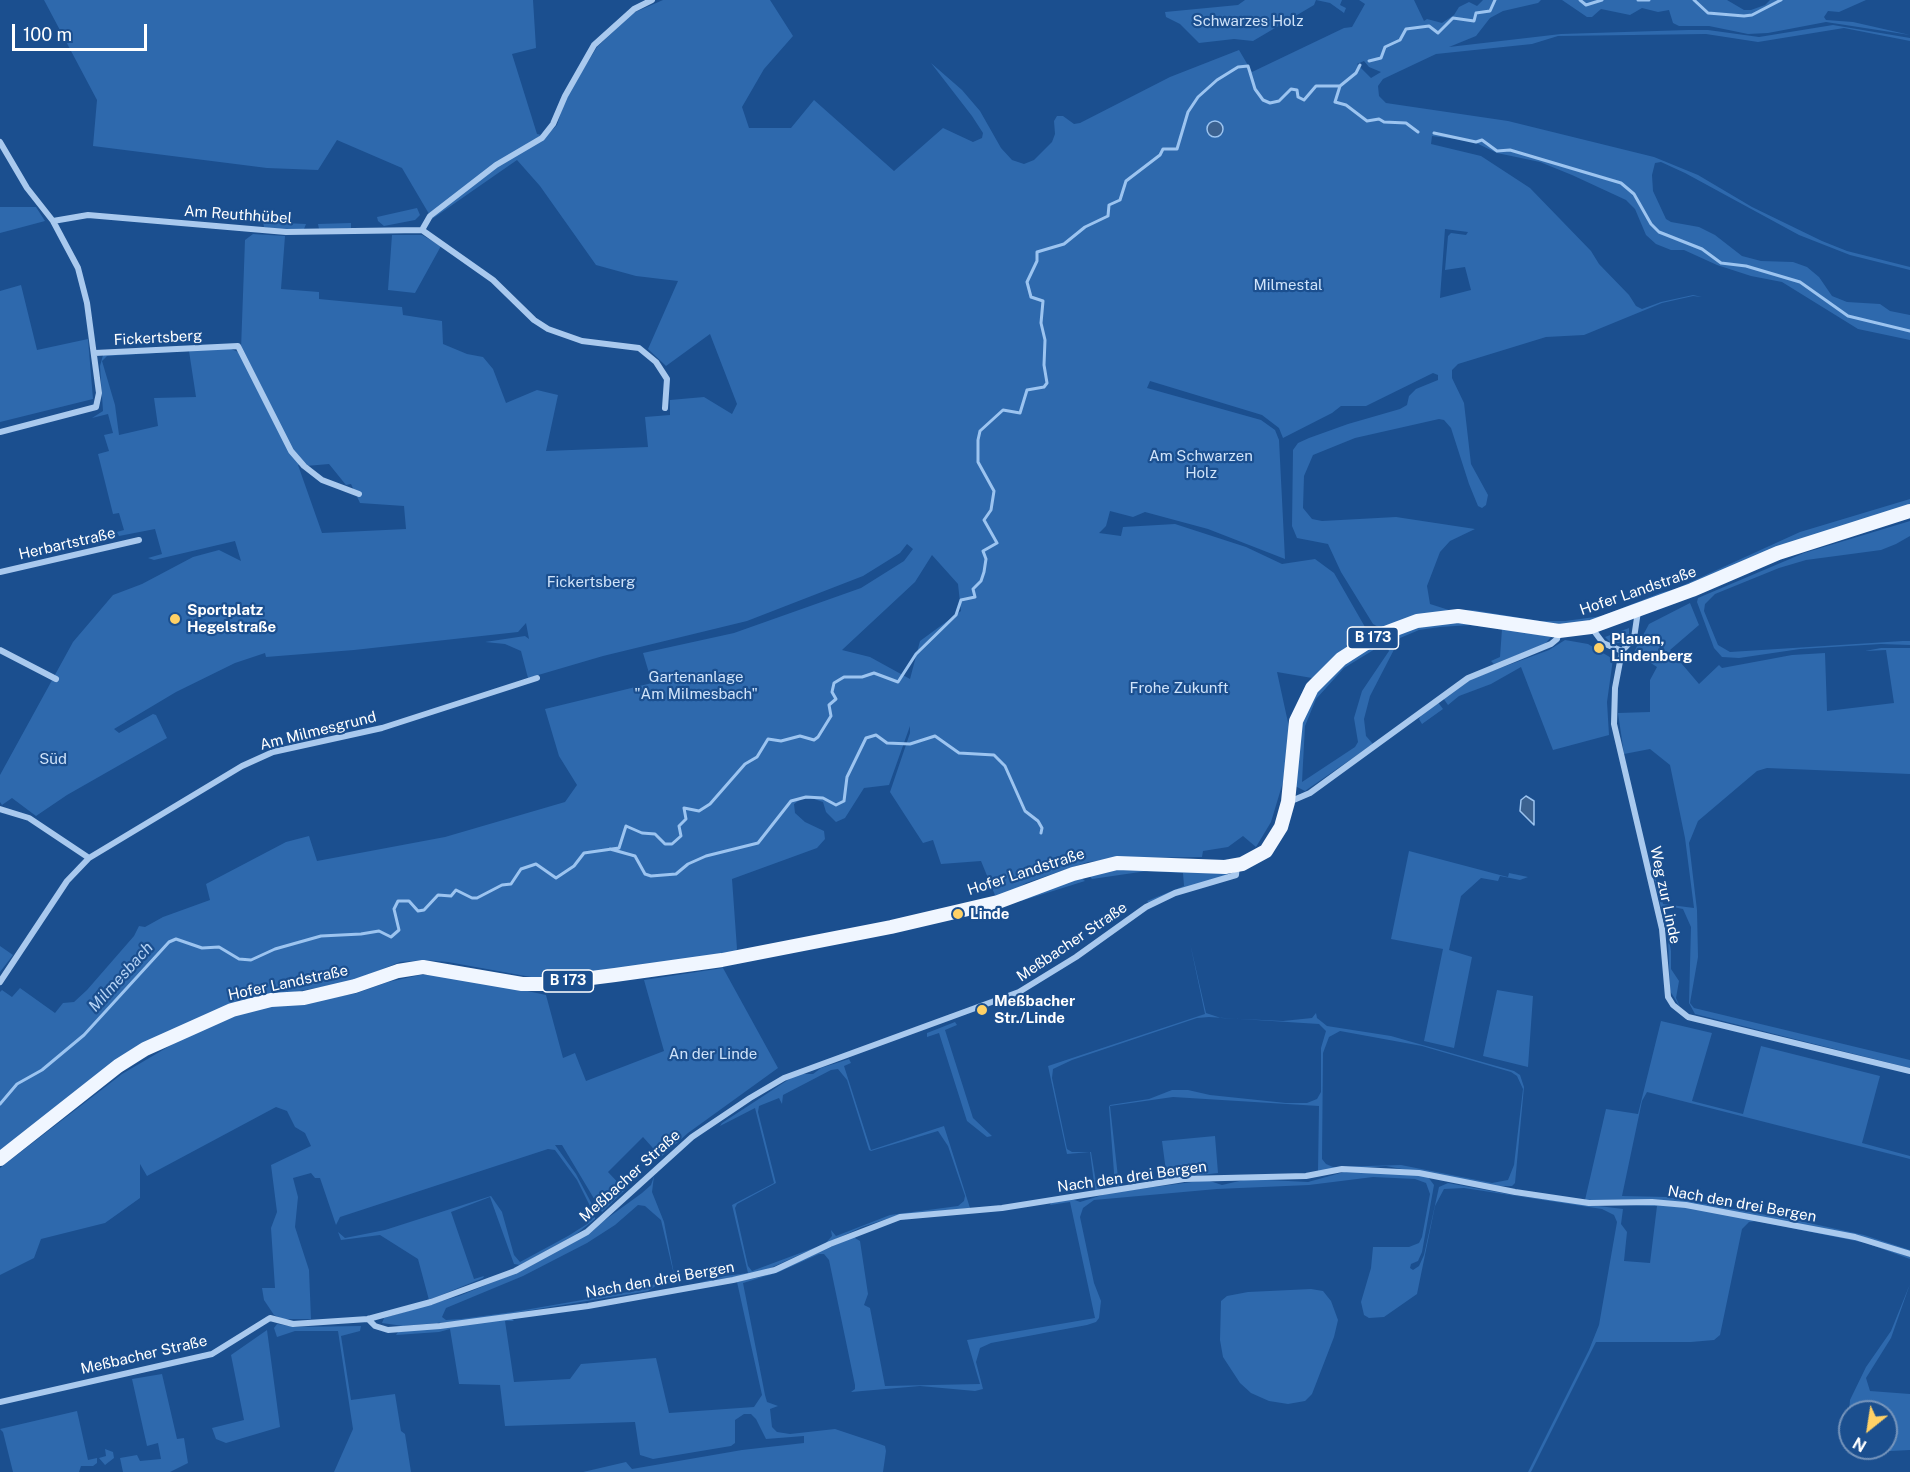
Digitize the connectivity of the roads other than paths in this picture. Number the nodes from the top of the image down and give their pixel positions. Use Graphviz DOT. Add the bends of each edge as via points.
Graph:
graph roads {
  1 [pos="652,0"];
  2 [pos="0,142"];
  3 [pos="53,220"];
  4 [pos="422,230"];
  5 [pos="95,353"];
  6 [pos="665,408"];
  7 [pos="0,432"];
  8 [pos="359,494"];
  9 [pos="1910,511"];
  10 [pos="139,540"];
  11 [pos="0,572"];
  12 [pos="1638,611"];
  13 [pos="1591,627"];
  14 [pos="1559,631"];
  15 [pos="0,650"];
  16 [pos="1622,651"];
  17 [pos="537,678"];
  18 [pos="56,679"];
  19 [pos="1288,802"];
  20 [pos="0,808"];
  21 [pos="89,858"];
  22 [pos="1237,865"];
  23 [pos="0,982"];
  24 [pos="1910,1071"];
  25 [pos="0,1159"];
  26 [pos="1910,1254"];
  27 [pos="369,1319"];
  28 [pos="0,1402"];
  1 -- 4 [label="street" via="634,9 594,45 542,138 496,165 430,216"];
  2 -- 3 [label="street" via="27,188"];
  3 -- 4 [label="street, Am Reuthhübel" via="88,215 286,232"];
  3 -- 5 [label="street" via="78,268"];
  4 -- 6 [label="street" via="493,280 548,329 582,341 639,348 656,362 667,379"];
  5 -- 7 [label="street" via="99,393 93,408"];
  5 -- 8 [label="street, Fickertsberg" via="238,346 291,451 322,480"];
  9 -- 12 [label="main road, Hofer Landstraße / B 173" via="1778,553"];
  10 -- 11 [label="street, Herbartstraße"];
  12 -- 13 [label="main road, Hofer Landstraße / B 173"];
  12 -- 16 [label="street, Weg zur Linde" via="1634,638"];
  13 -- 14 [label="main road, Hofer Landstraße / B 173"];
  13 -- 16 [label="street" via="1603,644"];
  14 -- 19 [label="street" via="1551,644 1468,678 1310,793"];
  14 -- 19 [label="main road, Hofer Landstraße / B 173" via="1483,618 1437,618 1394,628 1360,646 1324,673 1304,701 1295,729"];
  15 -- 18 [label="street"];
  16 -- 24 [label="street, Weg zur Linde" via="1614,724 1662,929 1668,997 1673,1005 1688,1017"];
  17 -- 21 [label="street, Am Milmesgrund" via="382,728 254,759"];
  19 -- 22 [label="main road, Hofer Landstraße / B 173" via="1274,840 1257,857"];
  20 -- 21 [label="street" via="29,819"];
  21 -- 23 [label="street, Am Milmesgrund" via="68,881"];
  22 -- 25 [label="main road, Hofer Landstraße / B 173" via="1117,862 998,902 891,927 722,960 595,978 522,984 423,968 398,971 304,998 271,1000 232,1010 145,1049"];
  22 -- 27 [label="street, Meßbacher Straße" via="1236,875 1175,893 1146,907 1019,992 805,1070 758,1093 692,1137 587,1232 541,1259 474,1288"];
  26 -- 27 [label="street, Nach den drei Bergen" via="1855,1237 1686,1205 1589,1203 1419,1173 1342,1169 1306,1176 1184,1179 1002,1208 900,1217 775,1270 588,1306 408,1328 375,1326"];
  27 -- 28 [label="street, Meßbacher Straße" via="293,1324 270,1318 212,1354"];
}
